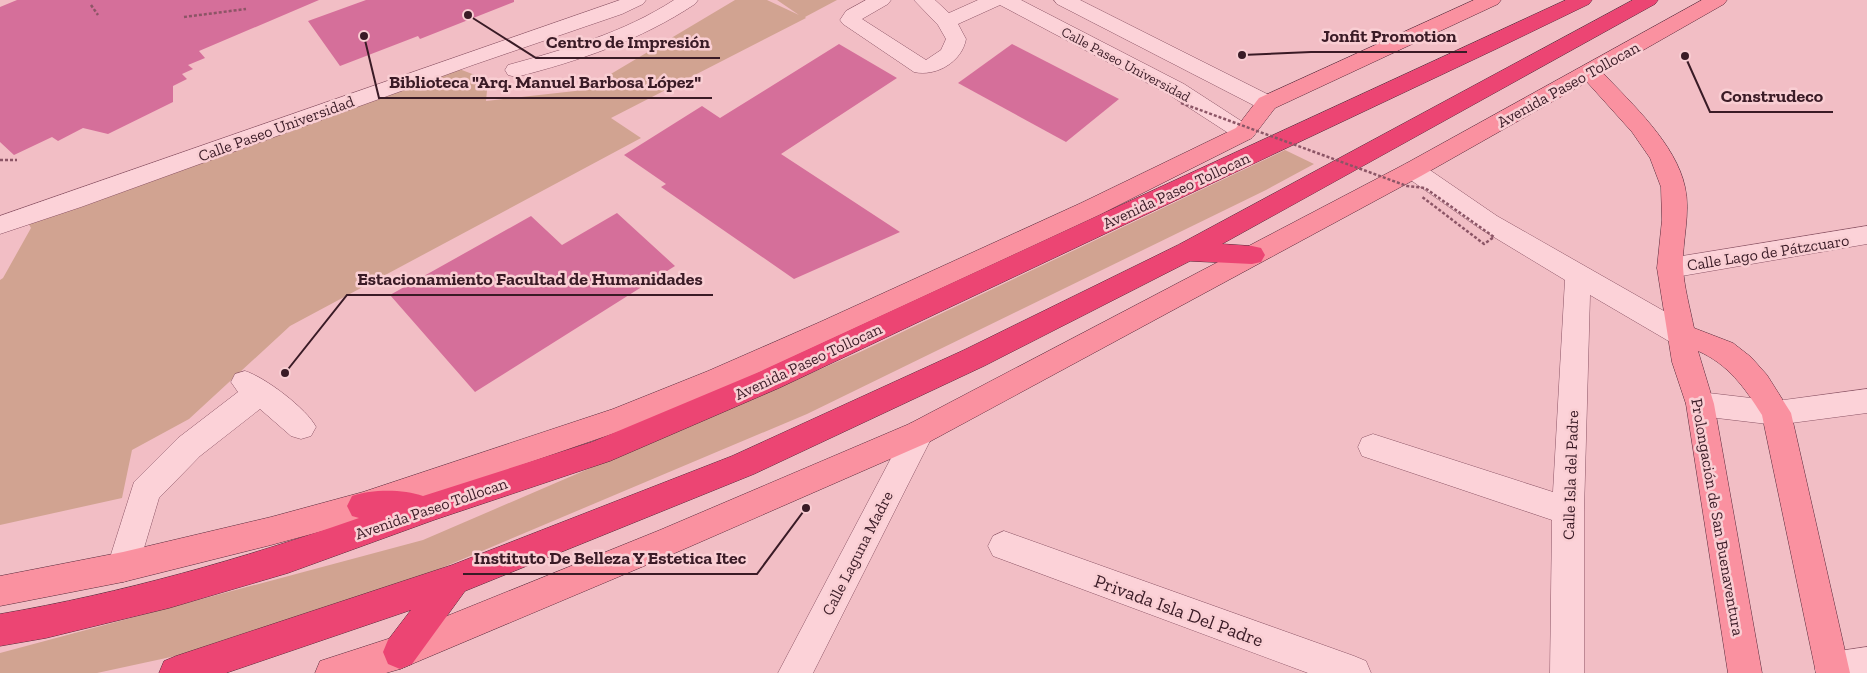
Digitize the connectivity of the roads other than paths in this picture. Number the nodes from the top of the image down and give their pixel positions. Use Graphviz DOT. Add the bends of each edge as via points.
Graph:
graph roads {
  1 [pos="636,0"];
  2 [pos="647,0"];
  3 [pos="688,0"];
  4 [pos="881,0"];
  5 [pos="924,0"];
  6 [pos="995,0"];
  7 [pos="1006,0"];
  8 [pos="1491,0"];
  9 [pos="1582,0"];
  10 [pos="1648,0"];
  11 [pos="1717,0"];
  12 [pos="1070,3"];
  13 [pos="615,10"];
  14 [pos="670,12"];
  15 [pos="946,22"];
  16 [pos="1050,24"];
  17 [pos="646,26"];
  18 [pos="516,70"];
  19 [pos="1590,72"];
  20 [pos="1267,103"];
  21 [pos="1244,133"];
  22 [pos="1413,170"];
  23 [pos="0,225"];
  24 [pos="1867,235"];
  25 [pos="1187,252"];
  26 [pos="1252,255"];
  27 [pos="1670,268"];
  28 [pos="1578,276"];
  29 [pos="1682,335"];
  30 [pos="1867,401"];
  31 [pos="1700,404"];
  32 [pos="1776,413"];
  33 [pos="302,427"];
  34 [pos="919,434"];
  35 [pos="1373,447"];
  36 [pos="363,506"];
  37 [pos="434,506"];
  38 [pos="1568,511"];
  39 [pos="1004,546"];
  40 [pos="124,567"];
  41 [pos="454,580"];
  42 [pos="0,591"];
  43 [pos="0,630"];
  44 [pos="400,652"];
  45 [pos="1867,664"];
  46 [pos="1833,671"];
  47 [pos="176,673"];
  48 [pos="332,673"];
  49 [pos="795,673"];
  50 [pos="1354,673"];
  51 [pos="1566,673"];
  52 [pos="1745,673"];
  1 -- 13 [label="street, Calle Paseo Universidad"];
  2 -- 14 [label="street"];
  3 -- 14 [label="street"];
  4 -- 15 [label="street" via="853,15 850,20 922,67 932,67 954,47 956,39"];
  5 -- 15 [label="street"];
  6 -- 15 [label="street"];
  7 -- 16 [label="street, Calle Paseo Universidad"];
  8 -- 20 [label="main road, Avenida Paseo Tollocan"];
  9 -- 37 [label="highway, Avenida Paseo Tollocan" via="769,380 598,452"];
  10 -- 25 [label="highway"];
  11 -- 19 [label="main road, Avenida Paseo Tollocan"];
  12 -- 16 [label="street" via="1050,18"];
  12 -- 20 [label="street, Calle Paseo Universidad"];
  13 -- 17 [label="street"];
  13 -- 23 [label="street, Calle Paseo Universidad"];
  14 -- 17 [label="street"];
  16 -- 21 [label="street, Calle Paseo Universidad" via="1176,89"];
  17 -- 18 [label="street" via="581,52"];
  19 -- 22 [label="main road, Avenida Paseo Tollocan"];
  19 -- 27 [label="main road, Prolongación de San Buenaventura" via="1640,127 1661,157 1673,187"];
  20 -- 21 [label="main road, Avenida Paseo Tollocan"];
  21 -- 36 [label="main road, Avenida Paseo Tollocan" via="980,261 718,379 622,418"];
  22 -- 26 [label="main road, Avenida Paseo Tollocan"];
  22 -- 28 [label="street" via="1488,222"];
  24 -- 27 [label="street, Calle Lago de Pátzcuaro"];
  25 -- 26 [label="highway"];
  25 -- 41 [label="highway" via="974,358 743,465"];
  26 -- 34 [label="main road, Avenida Paseo Tollocan"];
  27 -- 29 [label="main road, Prolongación de San Buenaventura"];
  28 -- 29 [label="street"];
  28 -- 38 [label="street, Calle Isla del Padre"];
  29 -- 31 [label="main road, Prolongación de San Buenaventura" via="1686,362"];
  29 -- 32 [label="main road" via="1713,345 1744,366"];
  30 -- 32 [label="street"];
  31 -- 32 [label="street"];
  31 -- 52 [label="main road, Prolongación de San Buenaventura"];
  32 -- 46 [label="main road"];
  33 -- 40 [label="street" via="252,387 144,492"];
  34 -- 44 [label="main road, Avenida Paseo Tollocan"];
  34 -- 49 [label="street, Calle Laguna Madre"];
  35 -- 38 [label="street"];
  36 -- 37 [label="highway"];
  36 -- 40 [label="main road, Avenida Paseo Tollocan"];
  37 -- 43 [label="highway, Avenida Paseo Tollocan" via="288,558 170,593"];
  38 -- 51 [label="street, Calle Isla del Padre"];
  39 -- 50 [label="street, Privada Isla Del Padre"];
  40 -- 42 [label="main road, Avenida Paseo Tollocan"];
  41 -- 44 [label="highway"];
  41 -- 47 [label="highway"];
  44 -- 48 [label="main road, Avenida Paseo Tollocan"];
  45 -- 46 [label="street"];
}
